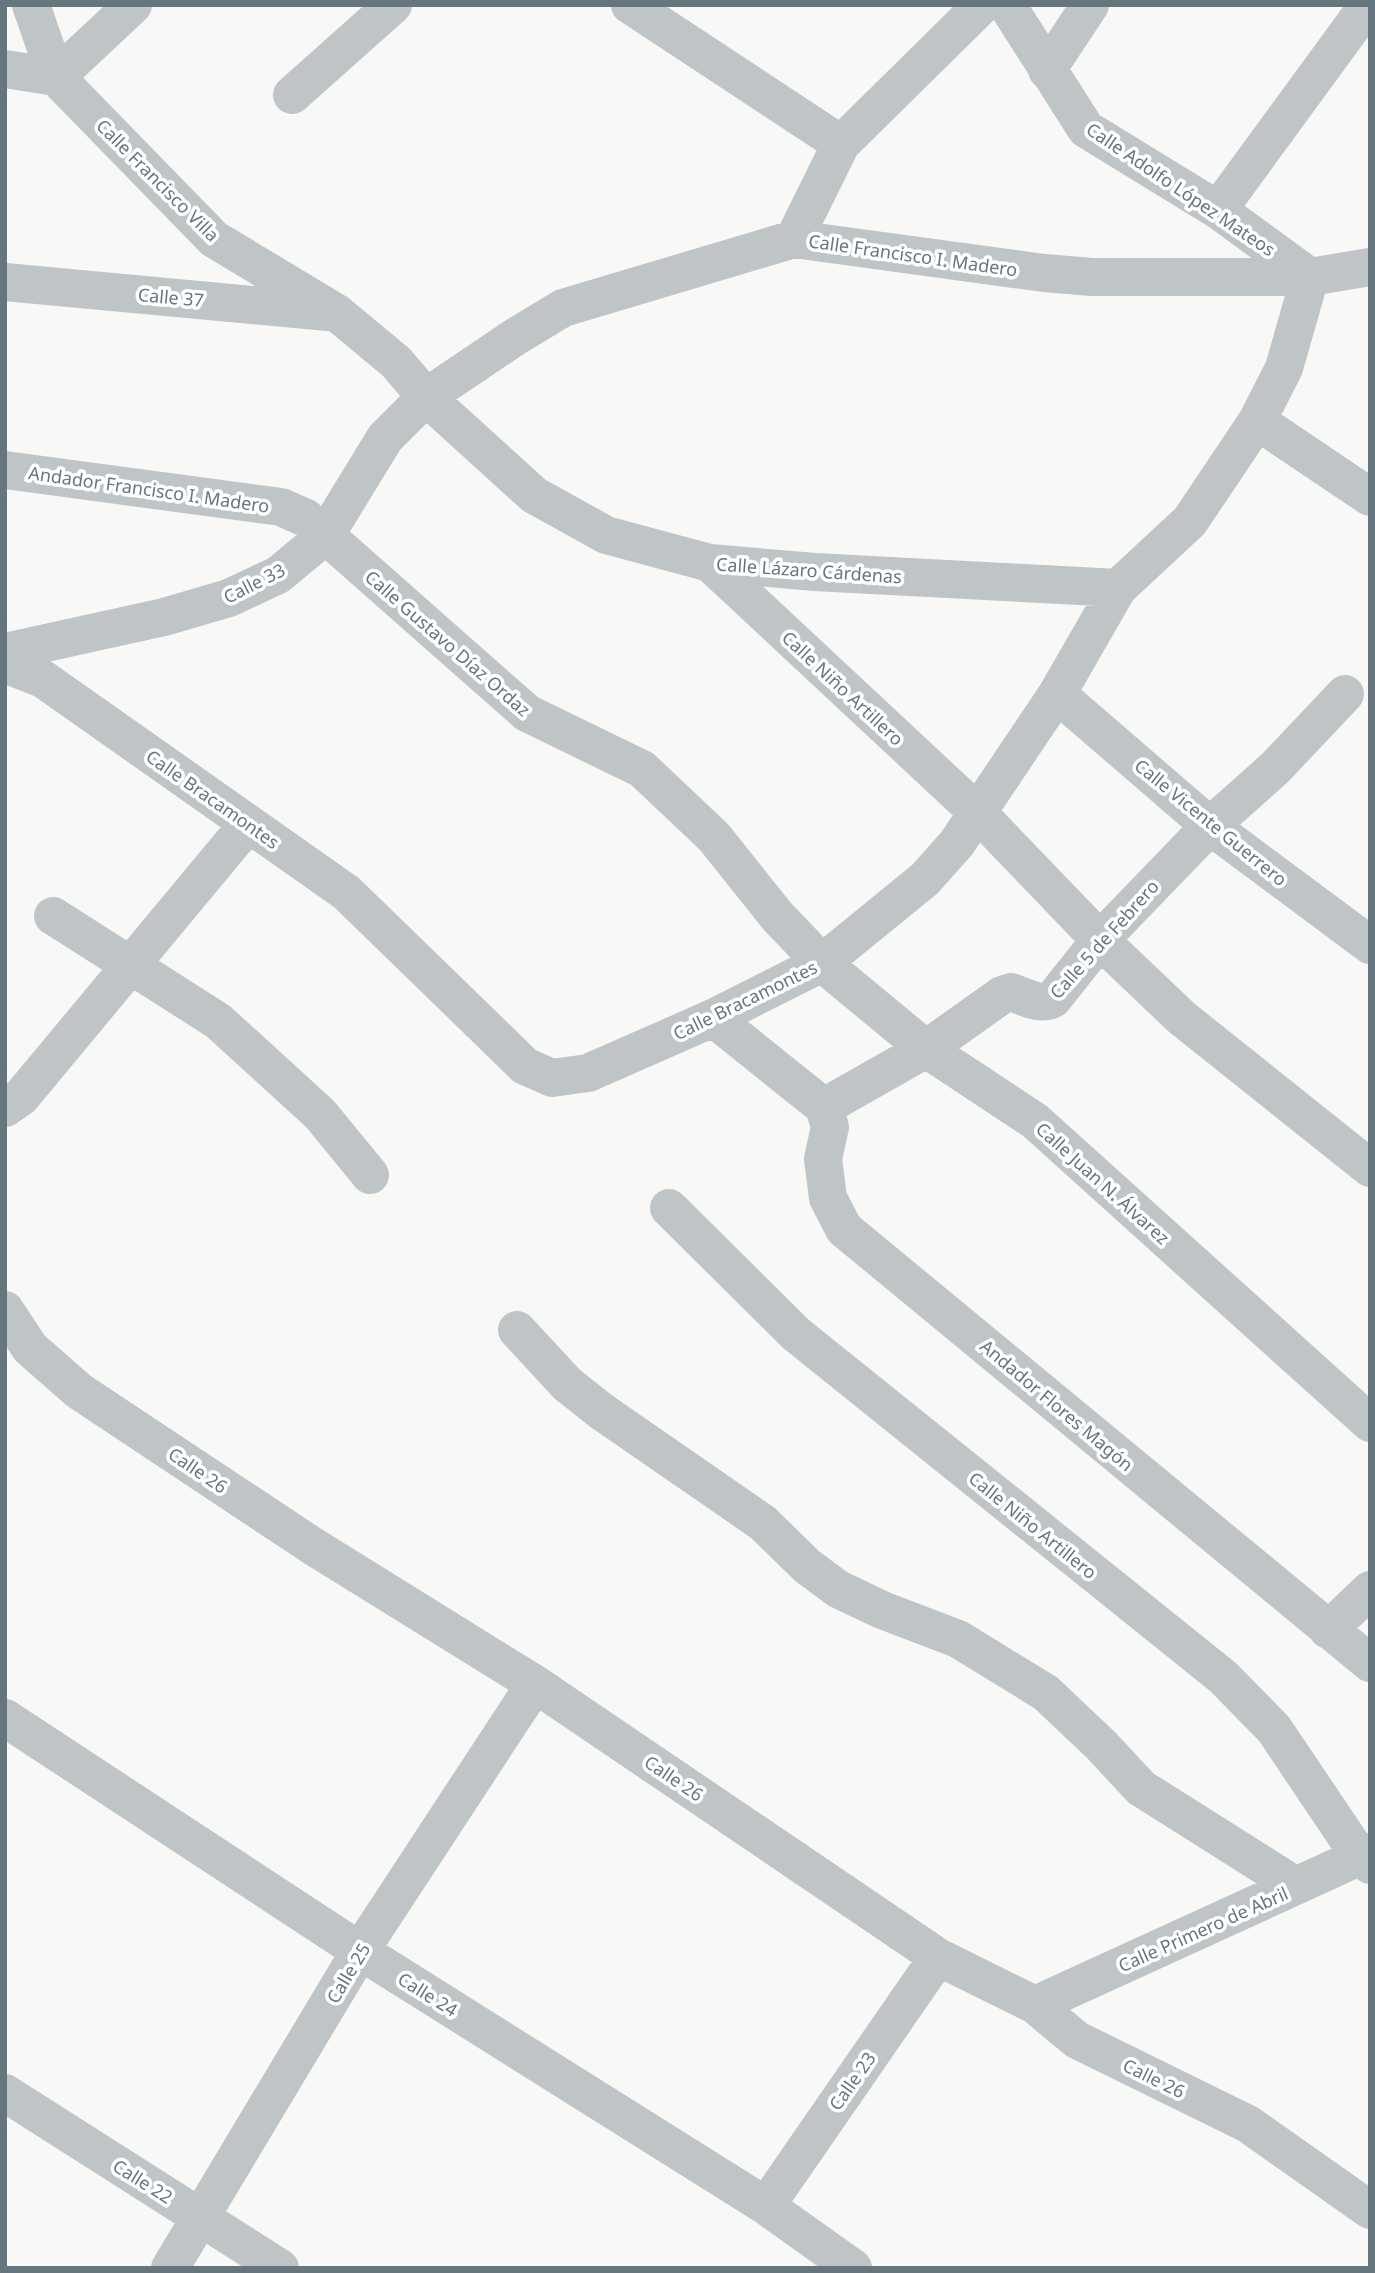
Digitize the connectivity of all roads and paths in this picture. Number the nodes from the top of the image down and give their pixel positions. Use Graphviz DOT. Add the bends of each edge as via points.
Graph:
graph roads {
  1 [pos="31,5"];
  2 [pos="133,5"];
  3 [pos="393,5"];
  4 [pos="630,5"];
  5 [pos="982,5"];
  6 [pos="1007,5"];
  7 [pos="1090,5"];
  8 [pos="1368,5"];
  9 [pos="5,69"];
  10 [pos="1047,70"];
  11 [pos="56,77"];
  12 [pos="292,95"];
  13 [pos="841,144"];
  14 [pos="1218,210"];
  15 [pos="794,239"];
  16 [pos="1370,267"];
  17 [pos="1310,277"];
  18 [pos="5,282"];
  19 [pos="337,313"];
  20 [pos="426,397"];
  21 [pos="1257,421"];
  22 [pos="5,470"];
  23 [pos="1360,485"];
  24 [pos="325,536"];
  25 [pos="710,563"];
  26 [pos="1118,588"];
  27 [pos="5,652"];
  28 [pos="5,664"];
  29 [pos="1057,694"];
  30 [pos="1345,694"];
  31 [pos="977,812"];
  32 [pos="248,824"];
  33 [pos="1210,825"];
  34 [pos="53,916"];
  35 [pos="1100,940"];
  36 [pos="1370,945"];
  37 [pos="822,963"];
  38 [pos="131,965"];
  39 [pos="713,1018"];
  40 [pos="926,1049"];
  41 [pos="824,1107"];
  42 [pos="5,1108"];
  43 [pos="1370,1168"];
  44 [pos="370,1175"];
  45 [pos="669,1208"];
  46 [pos="5,1310"];
  47 [pos="517,1330"];
  48 [pos="1370,1423"];
  49 [pos="1370,1590"];
  50 [pos="1328,1630"];
  51 [pos="1370,1663"];
  52 [pos="535,1684"];
  53 [pos="5,1718"];
  54 [pos="1366,1858"];
  55 [pos="1296,1886"];
  56 [pos="360,1951"];
  57 [pos="938,1957"];
  58 [pos="1035,2005"];
  59 [pos="5,2094"];
  60 [pos="766,2206"];
  61 [pos="1370,2210"];
  62 [pos="201,2218"];
  63 [pos="170,2268"];
  64 [pos="280,2268"];
  65 [pos="853,2268"];
  1 -- 11 [label="street, Calle Francisco Villa"];
  2 -- 11 [label="street"];
  3 -- 12 [label="street"];
  4 -- 13 [label="street"];
  5 -- 13 [label="street"];
  6 -- 10 [label="street, Calle Adolfo López Mateos"];
  7 -- 10 [label="street"];
  8 -- 14 [label="street"];
  9 -- 11 [label="street"];
  10 -- 14 [label="street, Calle Adolfo López Mateos" via="1087,129"];
  11 -- 19 [label="street, Calle Francisco Villa" via="214,239"];
  13 -- 15 [label="street"];
  14 -- 17 [label="street, Calle Adolfo López Mateos"];
  15 -- 17 [label="street, Calle Francisco I. Madero" via="1092,277"];
  15 -- 20 [label="street, Calle Francisco I. Madero" via="563,309"];
  16 -- 17 [label="street"];
  17 -- 21 [label="street, Calle Bracamontes" via="1284,368"];
  18 -- 19 [label="street, Calle 37"];
  19 -- 20 [label="street, Calle Francisco Villa" via="396,362"];
  20 -- 24 [label="street, Calle 33" via="385,438"];
  20 -- 25 [label="street, Calle Lázaro Cárdenas" via="534,495 606,535"];
  21 -- 23 [label="street"];
  21 -- 26 [label="street, Calle Bracamontes" via="1190,521"];
  22 -- 24 [label="street, Andador Francisco I. Madero" via="281,507 306,518"];
  24 -- 27 [label="street, Calle 33" via="278,575 229,598"];
  24 -- 37 [label="street, Calle Gustavo Díaz Ordaz" via="527,713 642,769 714,837 777,916"];
  25 -- 26 [label="street, Calle Lázaro Cárdenas"];
  25 -- 31 [label="street, Calle Niño Artillero"];
  26 -- 29 [label="street, Calle Bracamontes"];
  28 -- 32 [label="street, Calle Bracamontes" via="43,679"];
  29 -- 31 [label="street, Calle Bracamontes"];
  29 -- 33 [label="street, Calle Vicente Guerrero"];
  30 -- 33 [label="street, Calle 5 de Febrero" via="1275,768"];
  31 -- 35 [label="street, Calle Niño Artillero"];
  31 -- 37 [label="street, Calle Bracamontes" via="925,879"];
  32 -- 38 [label="street"];
  32 -- 39 [label="street, Calle Bracamontes" via="347,893 525,1066 552,1078 587,1073"];
  33 -- 35 [label="street, Calle 5 de Febrero"];
  33 -- 36 [label="street, Calle Vicente Guerrero"];
  34 -- 38 [label="street"];
  35 -- 40 [label="street, Calle 5 de Febrero" via="1053,999 1037,1002 1011,992"];
  35 -- 43 [label="street, Calle Niño Artillero" via="1182,1018"];
  37 -- 39 [label="street, Calle Bracamontes"];
  37 -- 40 [label="street, Calle Juan N. Álvarez"];
  38 -- 42 [label="street" via="21,1097"];
  38 -- 44 [label="street" via="218,1021 320,1115"];
  39 -- 41 [label="street"];
  40 -- 41 [label="street, Calle 5 de Febrero"];
  40 -- 48 [label="street, Calle Juan N. Álvarez" via="1035,1121"];
  41 -- 50 [label="street, Andador Flores Magón" via="830,1127 823,1159 828,1198 844,1228"];
  45 -- 54 [label="street, Calle Niño Artillero" via="796,1334 1223,1676 1274,1728"];
  46 -- 52 [label="street, Calle 26" via="30,1348 79,1391 311,1545"];
  47 -- 55 [label="street" via="575,1391 763,1522 807,1566 838,1589 958,1639 1046,1693 1141,1788"];
  49 -- 50 [label="street"];
  50 -- 51 [label="street, Andador Flores Magón"];
  52 -- 56 [label="street, Calle 25"];
  52 -- 57 [label="street, Calle 26"];
  53 -- 56 [label="street, Calle 24"];
  54 -- 55 [label="street, Calle Primero de Abril"];
  55 -- 58 [label="street, Calle Primero de Abril"];
  56 -- 60 [label="street, Calle 24"];
  56 -- 62 [label="street, Calle 25"];
  57 -- 58 [label="street, Calle 26"];
  57 -- 60 [label="street, Calle 23"];
  58 -- 61 [label="street, Calle 26" via="1077,2040 1248,2124"];
  59 -- 62 [label="street, Calle 22"];
  60 -- 65 [label="street, Calle 24"];
  62 -- 63 [label="street, Calle 25"];
  62 -- 64 [label="street, Calle 22"];
}
